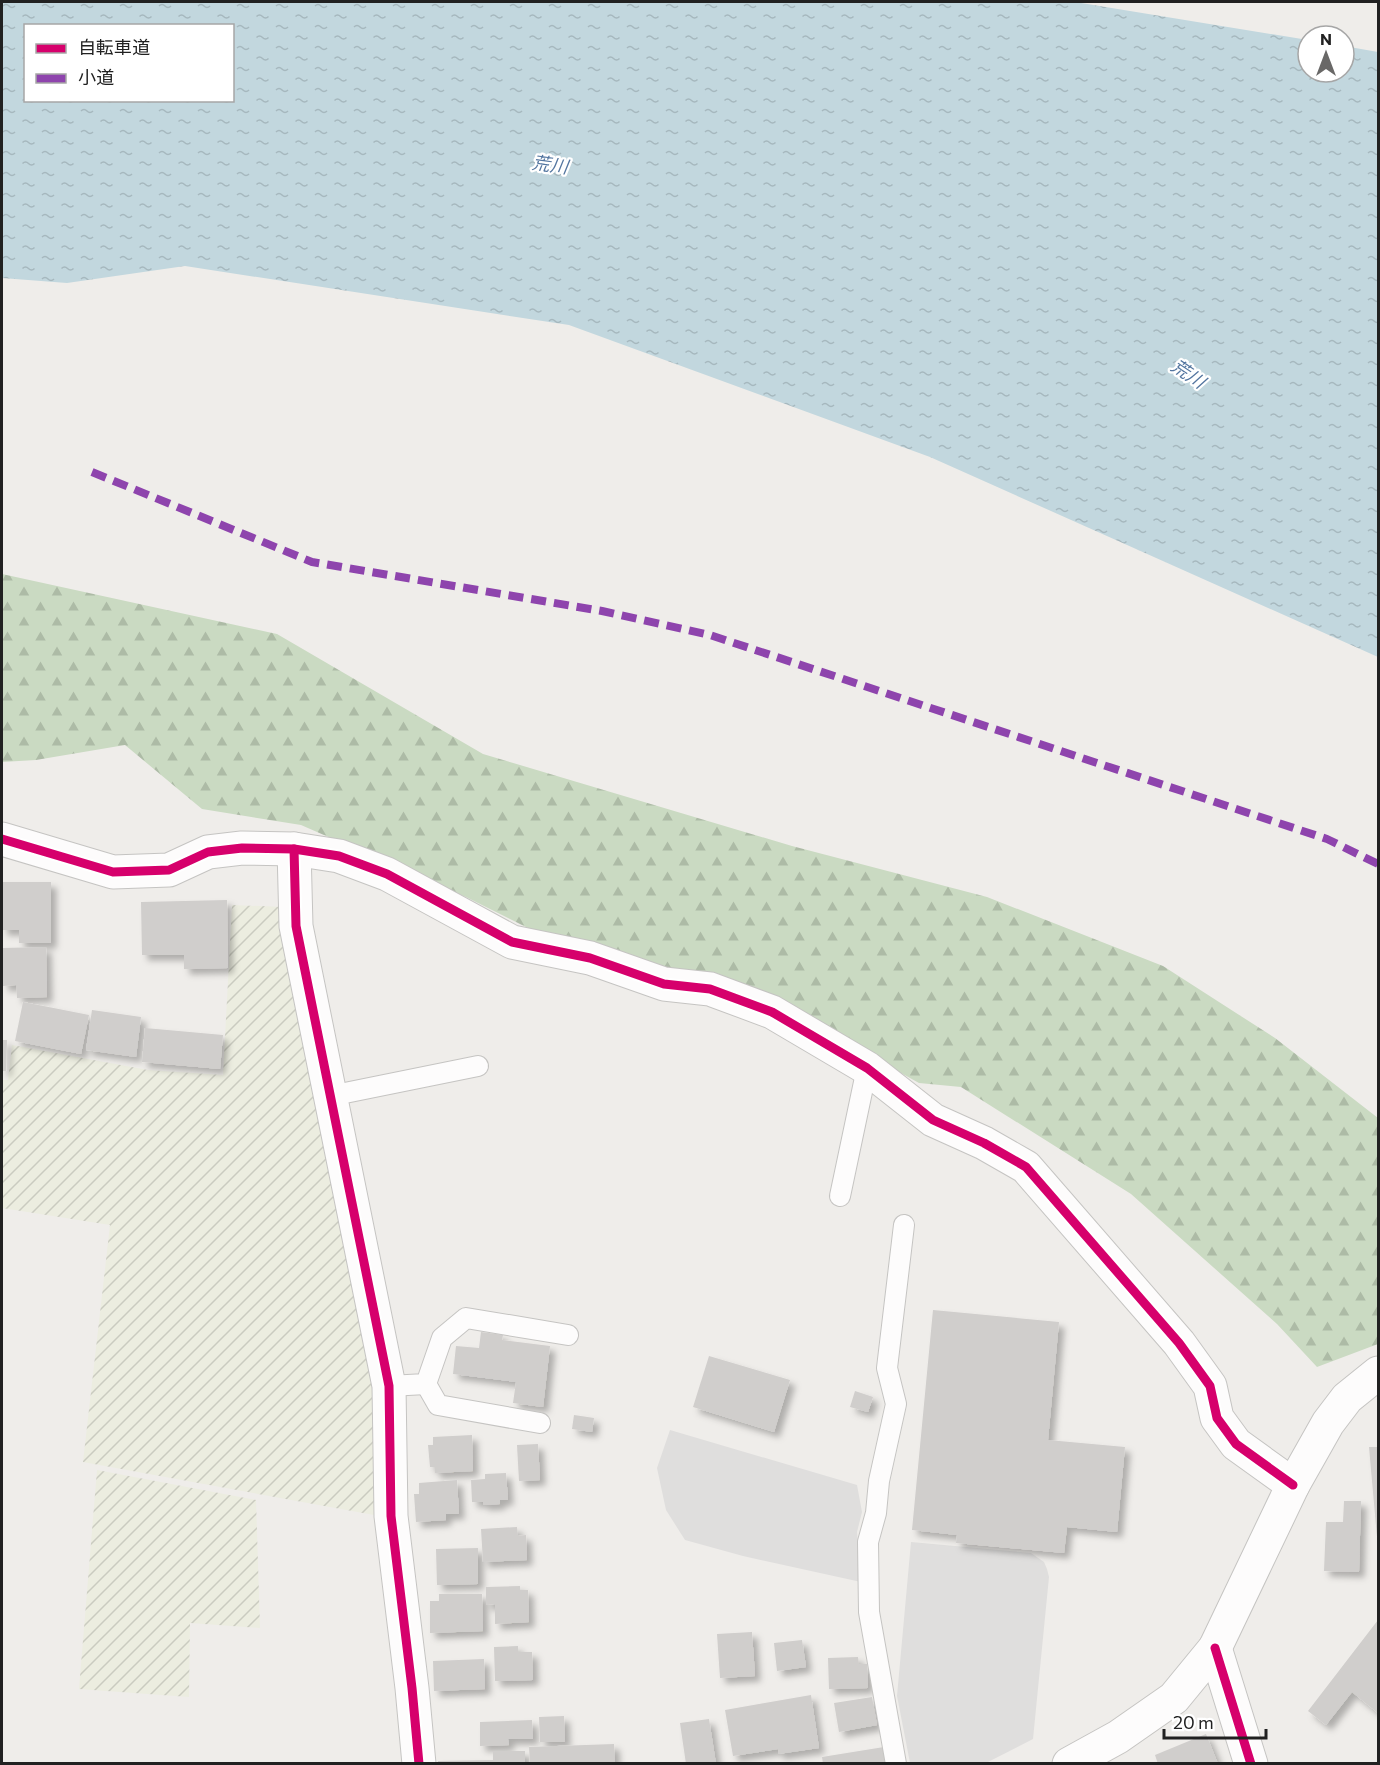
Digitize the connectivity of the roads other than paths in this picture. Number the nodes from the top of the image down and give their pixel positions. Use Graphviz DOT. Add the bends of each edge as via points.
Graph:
graph roads {
  1 [pos="2,839"];
  2 [pos="294,849"];
  3 [pos="477,1066"];
  4 [pos="867,1068"];
  5 [pos="330,1096"];
  6 [pos="840,1196"];
  7 [pos="904,1225"];
  8 [pos="568,1335"];
  9 [pos="1378,1373"];
  10 [pos="426,1384"];
  11 [pos="389,1386"];
  12 [pos="540,1423"];
  13 [pos="1293,1485"];
  14 [pos="1215,1648"];
  15 [pos="419,1764"];
  16 [pos="896,1764"];
  17 [pos="1069,1764"];
  18 [pos="1251,1764"];
  1 -- 2 [label="street" via="113,872 169,870 208,852"];
  2 -- 4 [label="street" via="339,856 387,874 512,942 590,958 664,984 710,989 772,1012"];
  2 -- 5 [label="street" via="296,926"];
  3 -- 5 [label="lane"];
  4 -- 6 [label="lane"];
  4 -- 13 [label="street" via="933,1120 1026,1167 1179,1343 1210,1386 1217,1418 1236,1444"];
  5 -- 11 [label="street"];
  7 -- 16 [label="lane" via="887,1368 896,1404 868,1542 869,1612"];
  8 -- 10 [label="lane" via="466,1318 442,1338"];
  9 -- 13 [label="street" via="1347,1398 1328,1423"];
  10 -- 11 [label="lane"];
  10 -- 12 [label="lane" via="438,1405"];
  11 -- 15 [label="street" via="391,1516"];
  13 -- 14 [label="street"];
  14 -- 17 [label="street" via="1173,1698 1118,1737"];
  14 -- 18 [label="street"];
}
